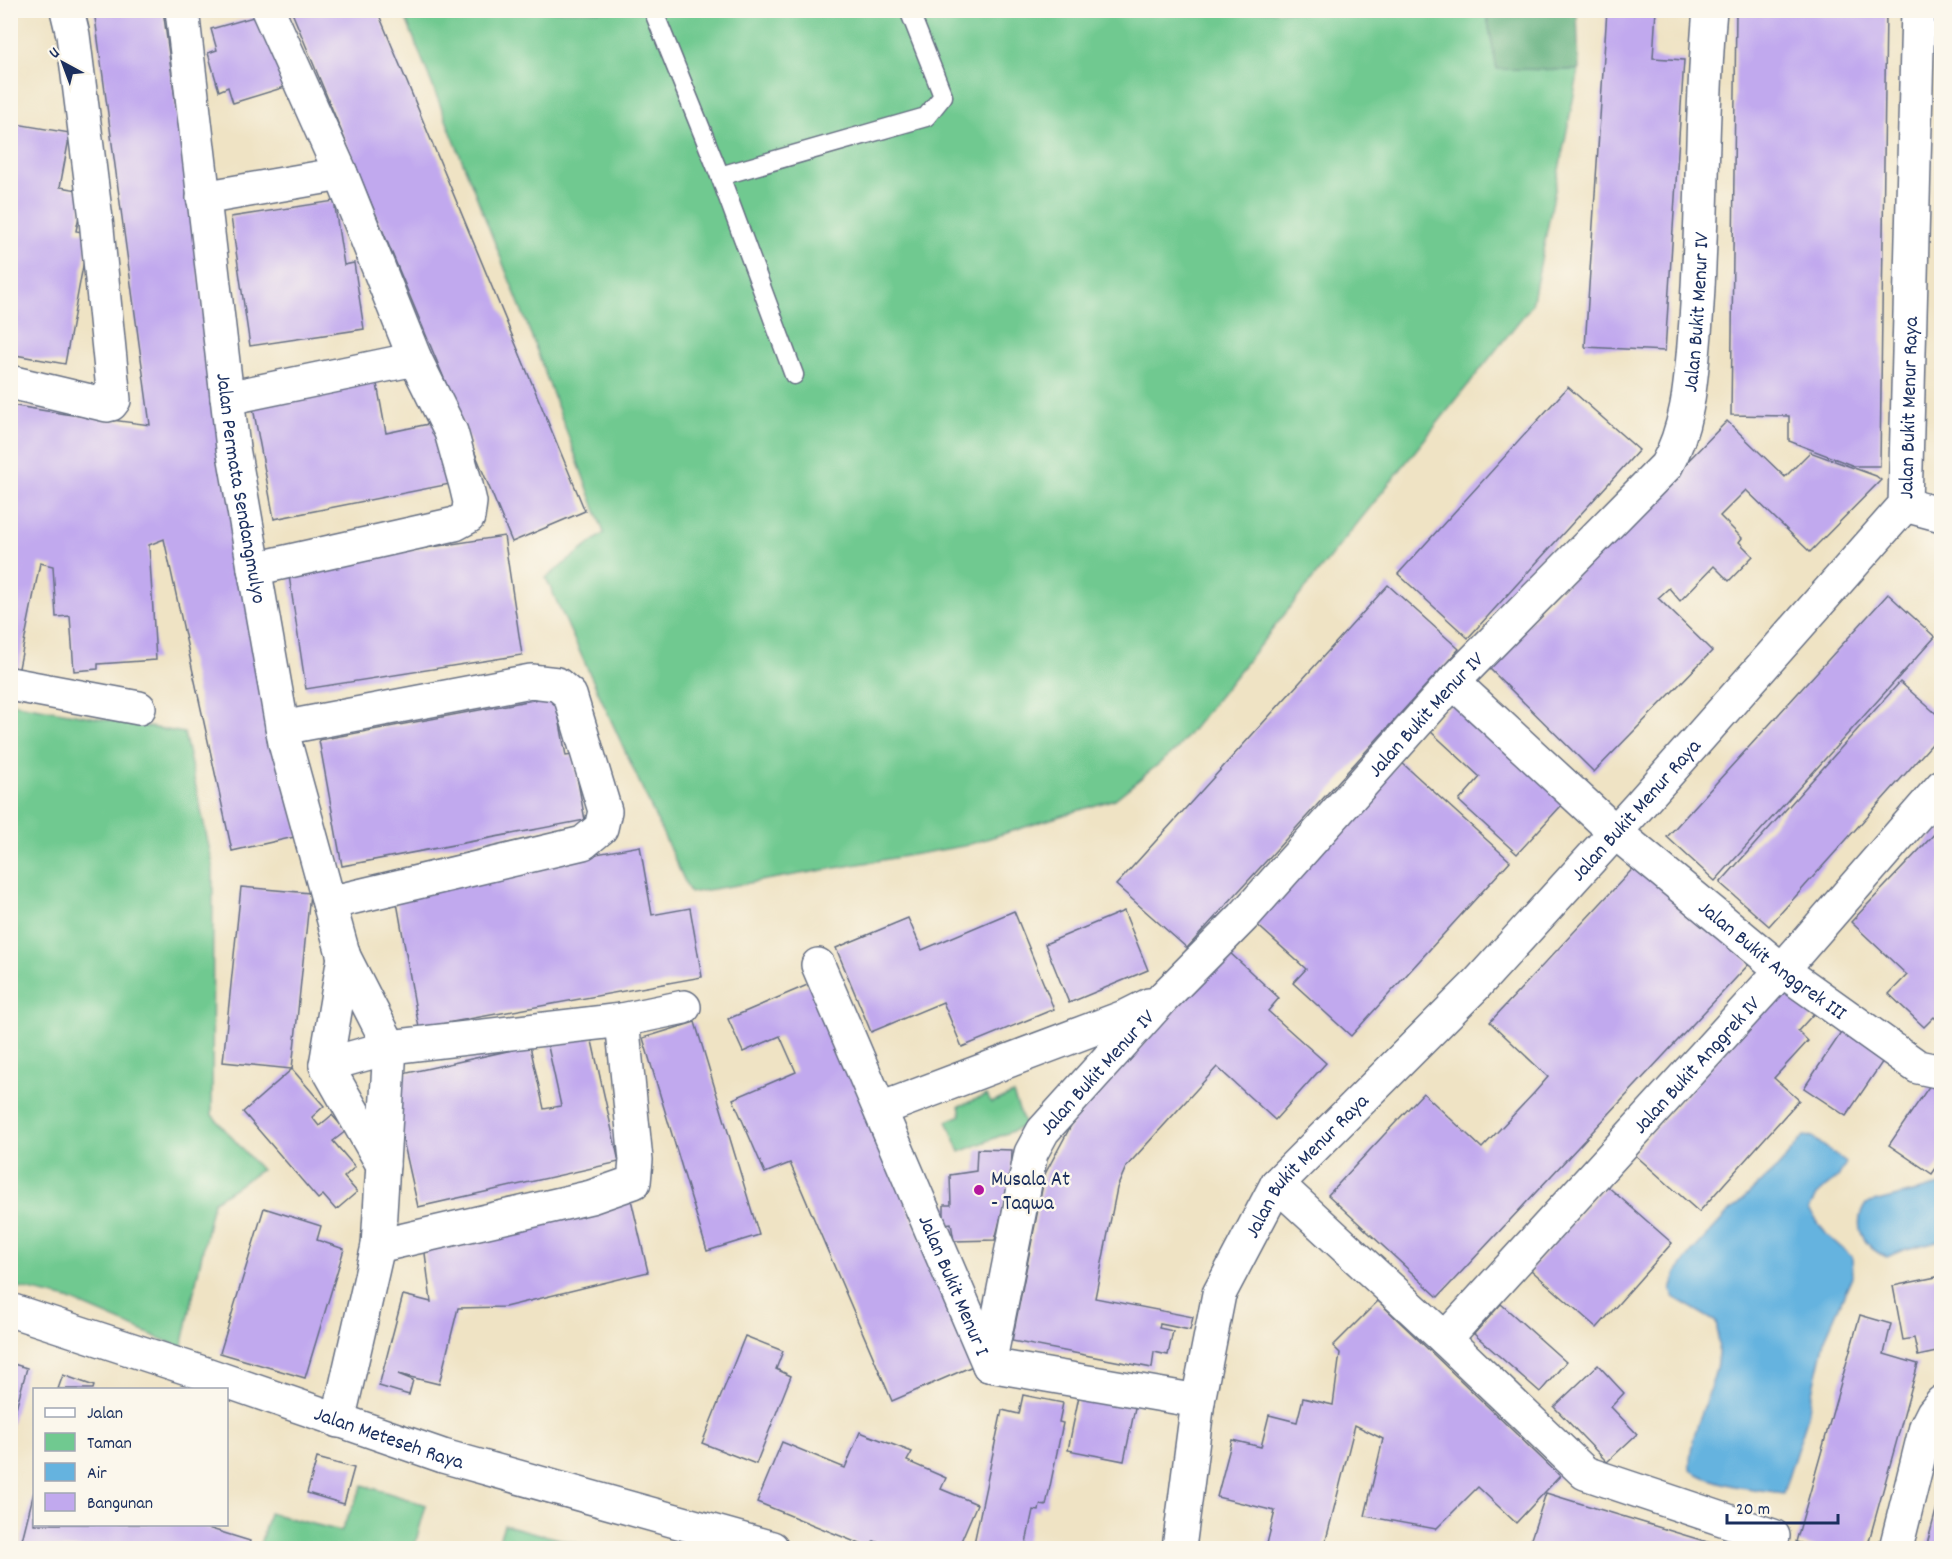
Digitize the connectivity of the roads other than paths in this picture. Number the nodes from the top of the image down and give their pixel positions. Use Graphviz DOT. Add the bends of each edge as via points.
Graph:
graph roads {
  1 [pos="67,10"];
  2 [pos="182,10"];
  3 [pos="268,10"];
  4 [pos="653,10"];
  5 [pos="909,10"];
  6 [pos="1710,10"];
  7 [pos="1918,10"];
  8 [pos="341,174"];
  9 [pos="720,176"];
  10 [pos="203,198"];
  11 [pos="415,359"];
  12 [pos="794,375"];
  13 [pos="10,382"];
  14 [pos="227,398"];
  15 [pos="1905,505"];
  16 [pos="1941,515"];
  17 [pos="254,569"];
  18 [pos="1453,682"];
  19 [pos="10,684"];
  20 [pos="140,708"];
  21 [pos="282,728"];
  22 [pos="1941,786"];
  23 [pos="1615,832"];
  24 [pos="329,903"];
  25 [pos="345,957"];
  26 [pos="818,965"];
  27 [pos="1782,970"];
  28 [pos="1164,997"];
  29 [pos="684,1007"];
  30 [pos="622,1020"];
  31 [pos="390,1047"];
  32 [pos="326,1065"];
  33 [pos="1941,1072"];
  34 [pos="881,1109"];
  35 [pos="383,1165"];
  36 [pos="1277,1184"];
  37 [pos="378,1246"];
  38 [pos="10,1310"];
  39 [pos="1445,1340"];
  40 [pos="989,1365"];
  41 [pos="1198,1401"];
  42 [pos="1941,1402"];
  43 [pos="338,1421"];
  44 [pos="1773,1536"];
  45 [pos="772,1548"];
  46 [pos="1179,1548"];
  47 [pos="1896,1548"];
  1 -- 13 [label="street" via="96,219 114,400 107,405"];
  2 -- 10 [label="street, Jalan Permata Sendangmulyo"];
  3 -- 8 [label="street"];
  4 -- 9 [label="lane"];
  5 -- 9 [label="lane" via="943,96 927,117"];
  6 -- 18 [label="street, Jalan Bukit Menur IV" via="1699,289 1688,393 1675,449 1666,466"];
  7 -- 15 [label="street, Jalan Bukit Menur Raya"];
  8 -- 10 [label="street"];
  8 -- 11 [label="street"];
  9 -- 12 [label="lane"];
  10 -- 14 [label="street, Jalan Permata Sendangmulyo"];
  11 -- 14 [label="street"];
  11 -- 17 [label="street" via="451,432 470,501 468,517 442,528"];
  14 -- 17 [label="street, Jalan Permata Sendangmulyo"];
  15 -- 16 [label="street"];
  15 -- 23 [label="street, Jalan Bukit Menur Raya"];
  17 -- 21 [label="street, Jalan Permata Sendangmulyo"];
  18 -- 23 [label="street, Jalan Bukit Anggrek III"];
  18 -- 28 [label="street, Jalan Bukit Menur IV" via="1243,917"];
  19 -- 20 [label="street"];
  21 -- 24 [label="street, Jalan Permata Sendangmulyo"];
  21 -- 24 [label="street" via="531,681 557,684 570,695 605,811 601,828 583,843"];
  22 -- 27 [label="street, Jalan Bukit Anggrek IV"];
  23 -- 27 [label="street, Jalan Bukit Anggrek III"];
  23 -- 36 [label="street, Jalan Bukit Menur Raya" via="1476,985"];
  24 -- 25 [label="street, Jalan Permata Sendangmulyo"];
  25 -- 31 [label="street, Jalan Permata Sendangmulyo"];
  25 -- 32 [label="street, Jalan Permata Sendangmulyo"];
  26 -- 34 [label="street, Jalan Bukit Menur I"];
  27 -- 33 [label="street, Jalan Bukit Anggrek III" via="1918,1066"];
  27 -- 39 [label="street, Jalan Bukit Anggrek IV"];
  28 -- 34 [label="street" via="1127,1016"];
  28 -- 40 [label="street, Jalan Bukit Menur IV" via="1043,1131 1031,1154"];
  29 -- 30 [label="street"];
  30 -- 31 [label="street"];
  30 -- 37 [label="street" via="636,1160 634,1182 591,1197"];
  31 -- 32 [label="street"];
  31 -- 35 [label="street, Jalan Permata Sendangmulyo"];
  32 -- 35 [label="street"];
  34 -- 40 [label="street, Jalan Bukit Menur I"];
  35 -- 37 [label="street, Jalan Permata Sendangmulyo"];
  36 -- 39 [label="street"];
  36 -- 41 [label="street, Jalan Bukit Menur Raya" via="1219,1294"];
  37 -- 43 [label="street, Jalan Permata Sendangmulyo"];
  38 -- 43 [label="street, Jalan Meteseh Raya"];
  39 -- 44 [label="street" via="1586,1473"];
  40 -- 41 [label="street, Jalan Bukit Menur I"];
  41 -- 46 [label="street, Jalan Bukit Menur Raya"];
  42 -- 47 [label="street" via="1926,1427"];
  43 -- 45 [label="street, Jalan Meteseh Raya" via="443,1456"];
}
